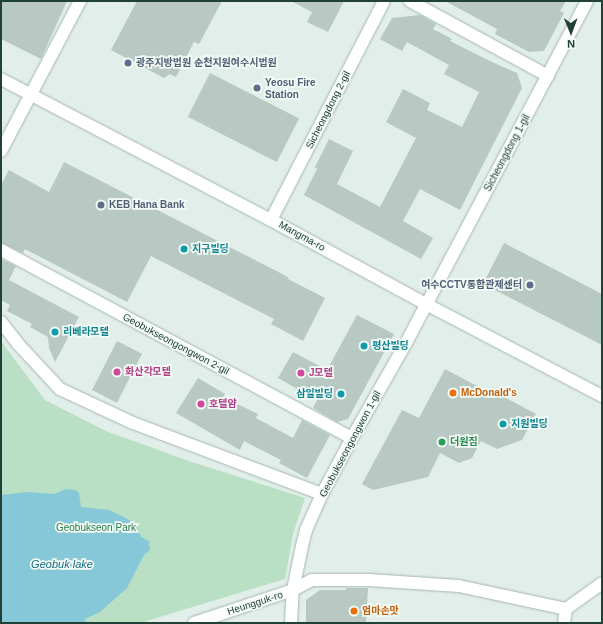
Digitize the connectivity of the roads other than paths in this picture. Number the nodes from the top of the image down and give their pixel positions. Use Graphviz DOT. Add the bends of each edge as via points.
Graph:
graph roads {
  1 [pos="80,1"];
  2 [pos="384,1"];
  3 [pos="410,1"];
  4 [pos="587,1"];
  5 [pos="548,76"];
  6 [pos="1,79"];
  7 [pos="32,95"];
  8 [pos="1,150"];
  9 [pos="272,220"];
  10 [pos="1,250"];
  11 [pos="426,304"];
  12 [pos="1,322"];
  13 [pos="602,396"];
  14 [pos="352,438"];
  15 [pos="322,494"];
  16 [pos="602,583"];
  17 [pos="293,590"];
  18 [pos="566,609"];
  19 [pos="194,623"];
  20 [pos="291,623"];
  21 [pos="564,623"];
  1 -- 7 [label="street"];
  2 -- 9 [label="street, Sicheongdong 2-gil"];
  3 -- 5 [label="street"];
  4 -- 5 [label="street, Sicheongdong 1-gil"];
  5 -- 11 [label="street, Sicheongdong 1-gil"];
  6 -- 7 [label="street, Mangma-ro"];
  7 -- 8 [label="street"];
  7 -- 9 [label="street, Mangma-ro"];
  9 -- 11 [label="street, Mangma-ro"];
  10 -- 14 [label="street, Geobukseongongwon 2-gil"];
  11 -- 13 [label="street, Mangma-ro"];
  11 -- 14 [label="street, Geobukseongongwon 1-gil"];
  12 -- 15 [label="street" via="60,389 133,423"];
  14 -- 15 [label="street, Geobukseongongwon 1-gil"];
  15 -- 17 [label="street, Geobukseongongwon 1-gil" via="306,530"];
  16 -- 18 [label="street"];
  17 -- 18 [label="street" via="312,580 368,580 459,586"];
  17 -- 19 [label="street, Heungguk-ro"];
  17 -- 20 [label="street, Geobukseongongwon 1-gil"];
  18 -- 21 [label="street"];
}
